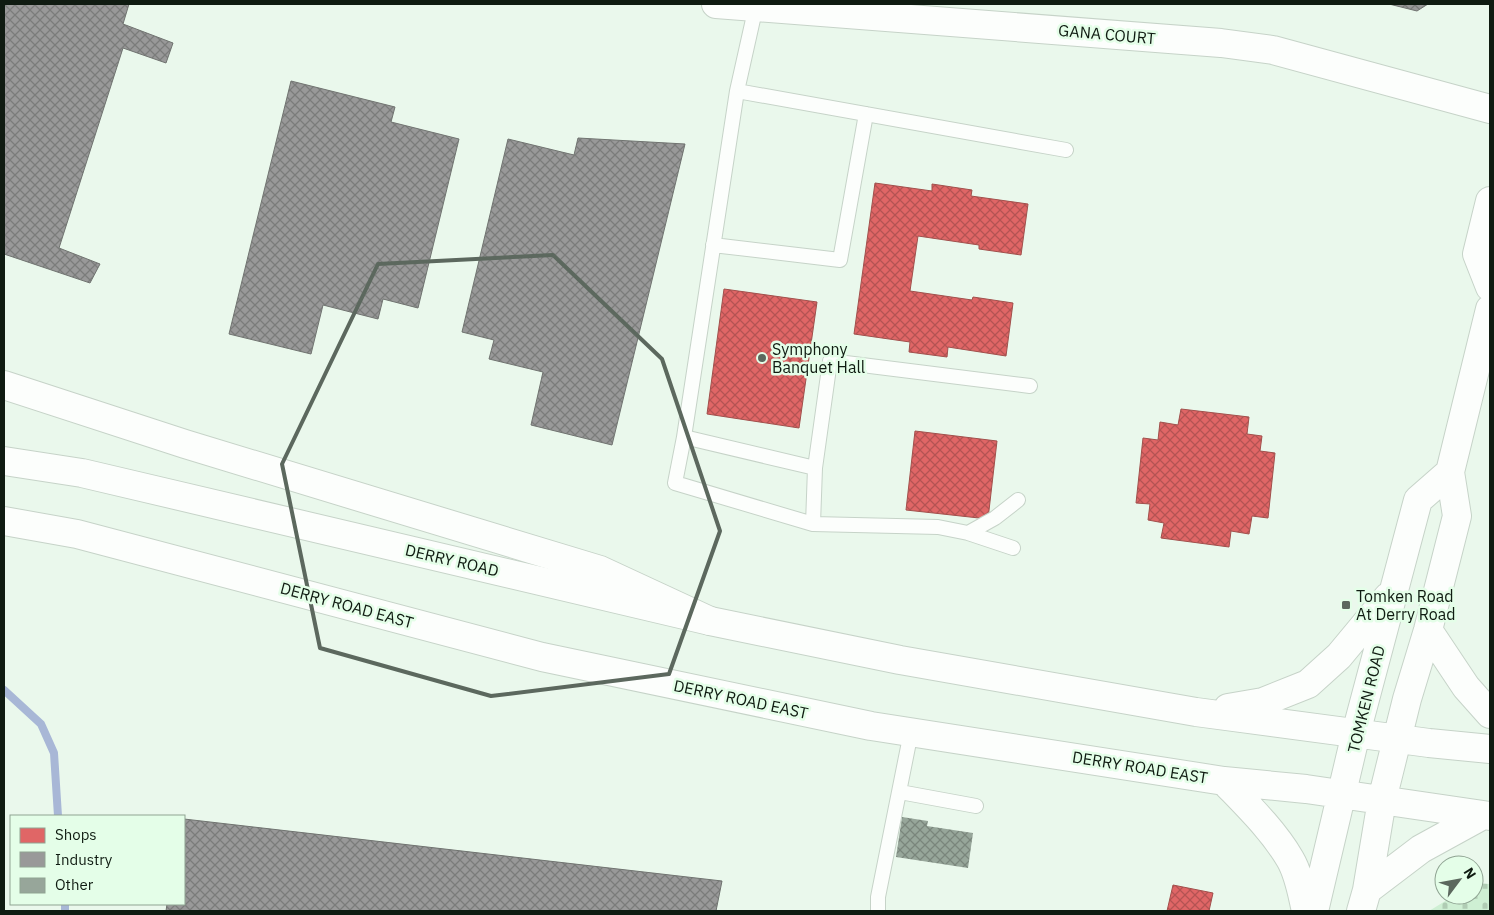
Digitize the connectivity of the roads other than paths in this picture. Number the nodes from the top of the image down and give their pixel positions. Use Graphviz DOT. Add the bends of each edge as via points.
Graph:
graph roads {
  1 [pos="716,4"];
  2 [pos="756,6"];
  3 [pos="737,91"];
  4 [pos="1490,109"];
  5 [pos="866,114"];
  6 [pos="1066,150"];
  7 [pos="1490,201"];
  8 [pos="713,245"];
  9 [pos="1490,287"];
  10 [pos="1490,309"];
  11 [pos="4,385"];
  12 [pos="1030,386"];
  13 [pos="684,437"];
  14 [pos="4,460"];
  15 [pos="815,468"];
  16 [pos="1450,472"];
  17 [pos="1018,500"];
  18 [pos="4,521"];
  19 [pos="813,524"];
  20 [pos="968,533"];
  21 [pos="1013,548"];
  22 [pos="1394,590"];
  23 [pos="710,621"];
  24 [pos="1428,630"];
  25 [pos="1196,712"];
  26 [pos="1490,714"];
  27 [pos="912,732"];
  28 [pos="1356,734"];
  29 [pos="1398,739"];
  30 [pos="1490,749"];
  31 [pos="1224,781"];
  32 [pos="900,792"];
  33 [pos="1342,794"];
  34 [pos="1382,800"];
  35 [pos="976,806"];
  36 [pos="1487,815"];
  37 [pos="1364,901"];
  38 [pos="878,911"];
  39 [pos="1306,911"];
  40 [pos="1314,911"];
  1 -- 2 [label="main road, GANA COURT"];
  2 -- 3 [label="lane"];
  2 -- 4 [label="main road, GANA COURT" via="1221,43 1273,50"];
  3 -- 5 [label="lane"];
  3 -- 8 [label="lane"];
  5 -- 6 [label="lane"];
  5 -- 8 [label="lane" via="840,260"];
  7 -- 9 [label="main road" via="1477,254"];
  8 -- 13 [label="lane"];
  10 -- 16 [label="main road"];
  11 -- 23 [label="main road" via="185,444 600,570"];
  12 -- 15 [label="lane" via="830,361"];
  13 -- 15 [label="lane"];
  13 -- 19 [label="lane" via="675,484"];
  14 -- 23 [label="main road, DERRY ROAD" via="82,473"];
  15 -- 19 [label="lane"];
  16 -- 22 [label="main road, TOMKEN ROAD" via="1418,500"];
  16 -- 24 [label="main road" via="1457,516"];
  17 -- 20 [label="lane"];
  18 -- 27 [label="main road, DERRY ROAD EAST" via="77,534 542,657"];
  19 -- 20 [label="lane" via="938,527"];
  20 -- 21 [label="lane"];
  22 -- 25 [label="main road" via="1339,656 1308,684 1263,702"];
  22 -- 28 [label="main road, TOMKEN ROAD"];
  23 -- 25 [label="main road, DERRY ROAD" via="900,660"];
  24 -- 26 [label="main road" via="1466,687"];
  24 -- 29 [label="main road"];
  25 -- 28 [label="main road"];
  27 -- 31 [label="main road, DERRY ROAD EAST"];
  27 -- 32 [label="lane"];
  28 -- 29 [label="main road"];
  28 -- 33 [label="main road, TOMKEN ROAD"];
  29 -- 30 [label="main road"];
  29 -- 34 [label="main road"];
  31 -- 33 [label="main road, DERRY ROAD EAST"];
  31 -- 39 [label="main road" via="1252,809 1290,860"];
  32 -- 35 [label="lane"];
  32 -- 38 [label="lane" via="878,897"];
  33 -- 34 [label="main road, DERRY ROAD EAST"];
  33 -- 40 [label="main road, TOMKEN ROAD"];
  34 -- 36 [label="main road, DERRY ROAD EAST"];
  34 -- 37 [label="main road"];
  36 -- 37 [label="main road" via="1421,849"];
}
